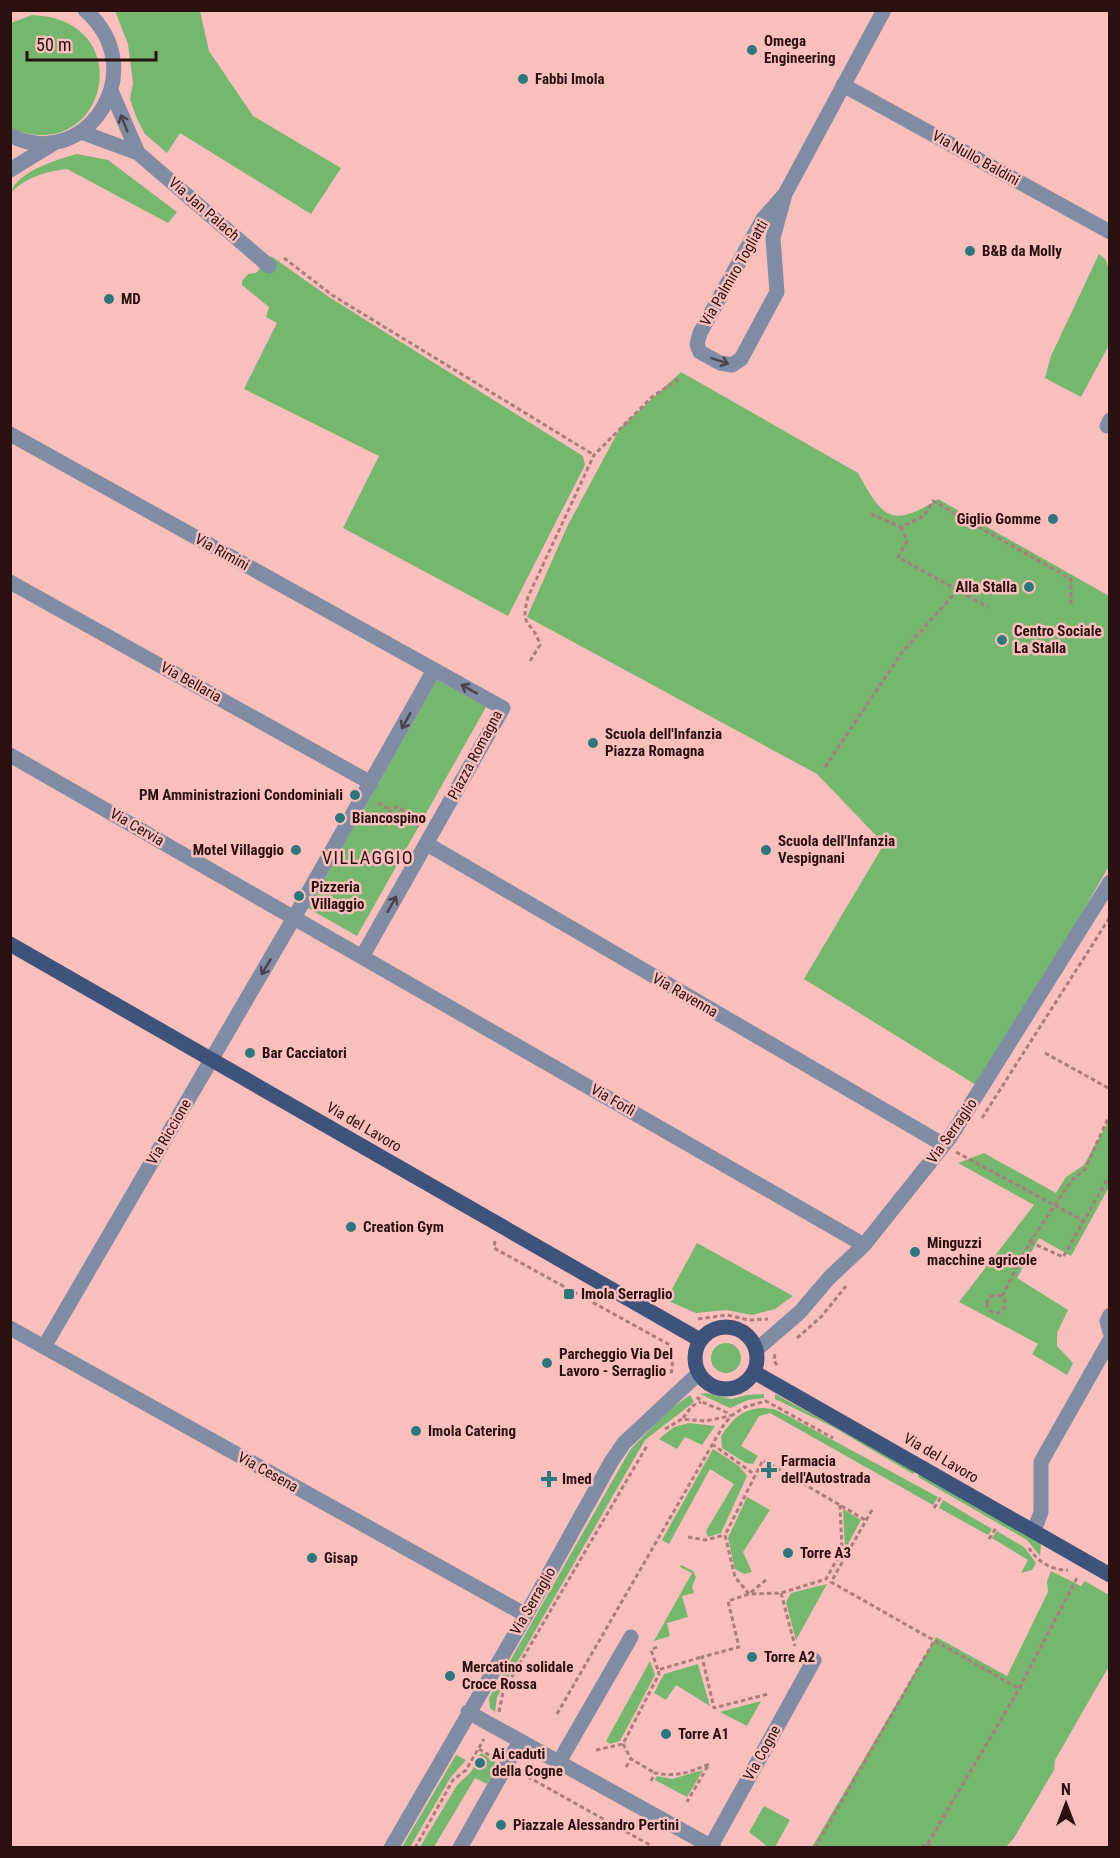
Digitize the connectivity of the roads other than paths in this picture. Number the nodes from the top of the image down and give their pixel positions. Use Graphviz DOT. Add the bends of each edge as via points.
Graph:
graph roads {
  1 [pos="85,10"];
  2 [pos="885,10"];
  3 [pos="98,16"];
  4 [pos="843,85"];
  5 [pos="112,93"];
  6 [pos="81,132"];
  7 [pos="10,135"];
  8 [pos="57,141"];
  9 [pos="138,153"];
  10 [pos="10,170"];
  11 [pos="785,194"];
  12 [pos="1110,232"];
  13 [pos="274,259"];
  14 [pos="10,434"];
  15 [pos="10,582"];
  16 [pos="434,670"];
  17 [pos="10,754"];
  18 [pos="371,783"];
  19 [pos="427,844"];
  20 [pos="1110,882"];
  21 [pos="295,916"];
  22 [pos="10,944"];
  23 [pos="363,955"];
  24 [pos="211,1060"];
  25 [pos="944,1145"];
  26 [pos="864,1245"];
  27 [pos="1110,1316"];
  28 [pos="10,1328"];
  29 [pos="1110,1332"];
  30 [pos="700,1340"];
  31 [pos="1110,1340"];
  32 [pos="44,1347"];
  33 [pos="756,1350"];
  34 [pos="754,1372"];
  35 [pos="699,1373"];
  36 [pos="1030,1537"];
  37 [pos="1110,1575"];
  38 [pos="526,1615"];
  39 [pos="631,1637"];
  40 [pos="814,1660"];
  41 [pos="468,1712"];
  42 [pos="520,1741"];
  43 [pos="559,1762"];
  44 [pos="712,1847"];
  45 [pos="391,1848"];
  46 [pos="460,1848"];
  1 -- 3 [label="street"];
  2 -- 4 [label="street, Via Palmiro Togliatti"];
  3 -- 5 [label="street" via="111,43 116,68"];
  4 -- 11 [label="street, Via Palmiro Togliatti"];
  4 -- 12 [label="street, Via Nullo Baldini"];
  5 -- 6 [label="street" via="100,115"];
  9 -- 5 [label="street, Via Jan Palach, one-way"];
  6 -- 8 [label="street"];
  6 -- 9 [label="street, Via Jan Palach"];
  7 -- 8 [label="street" via="37,143"];
  8 -- 10 [label="street"];
  9 -- 13 [label="street, Via Jan Palach"];
  11 -- 11 [label="street, Via Palmiro Togliatti, one-way" via="763,219 700,333 700,352 720,363 732,365 741,359 777,292 773,238"];
  14 -- 16 [label="street, Via Rimini"];
  15 -- 18 [label="street, Via Bellaria"];
  16 -- 18 [label="street, one-way"];
  19 -- 16 [label="street, Piazza Romagna, one-way" via="503,708"];
  17 -- 21 [label="street, Via Cervia"];
  18 -- 21 [label="street"];
  23 -- 19 [label="street, Piazza Romagna, one-way"];
  19 -- 25 [label="street, Via Ravenna"];
  20 -- 25 [label="street, Via Serraglio"];
  21 -- 23 [label="street"];
  21 -- 24 [label="street, Via Riccione, one-way"];
  22 -- 24 [label="main road, Via del Lavoro"];
  23 -- 26 [label="street, Via Forlì"];
  24 -- 30 [label="main road, Via del Lavoro"];
  24 -- 32 [label="street, Via Riccione"];
  25 -- 26 [label="street, Via Serraglio"];
  26 -- 33 [label="street, Via Serraglio" via="800,1312"];
  27 -- 29 [label="street"];
  28 -- 32 [label="street, Via Cesena"];
  30 -- 33 [label="main road" via="714,1329 731,1327 747,1335"];
  30 -- 35 [label="main road" via="695,1357"];
  31 -- 36 [label="street" via="1041,1462 1041,1512"];
  32 -- 38 [label="street, Via Cesena"];
  33 -- 34 [label="main road"];
  34 -- 35 [label="main road" via="732,1388 713,1386"];
  34 -- 36 [label="main road, Via del Lavoro"];
  35 -- 38 [label="street, Via Serraglio" via="624,1443"];
  36 -- 37 [label="main road, Via del Lavoro"];
  38 -- 41 [label="street, Via Serraglio"];
  39 -- 43 [label="street"];
  40 -- 44 [label="street, Via Cogne"];
  41 -- 42 [label="street, Via Cogne"];
  41 -- 45 [label="street, Via Serraglio"];
  42 -- 43 [label="street, Via Cogne"];
  42 -- 46 [label="street"];
  43 -- 44 [label="street, Via Cogne"];
}
